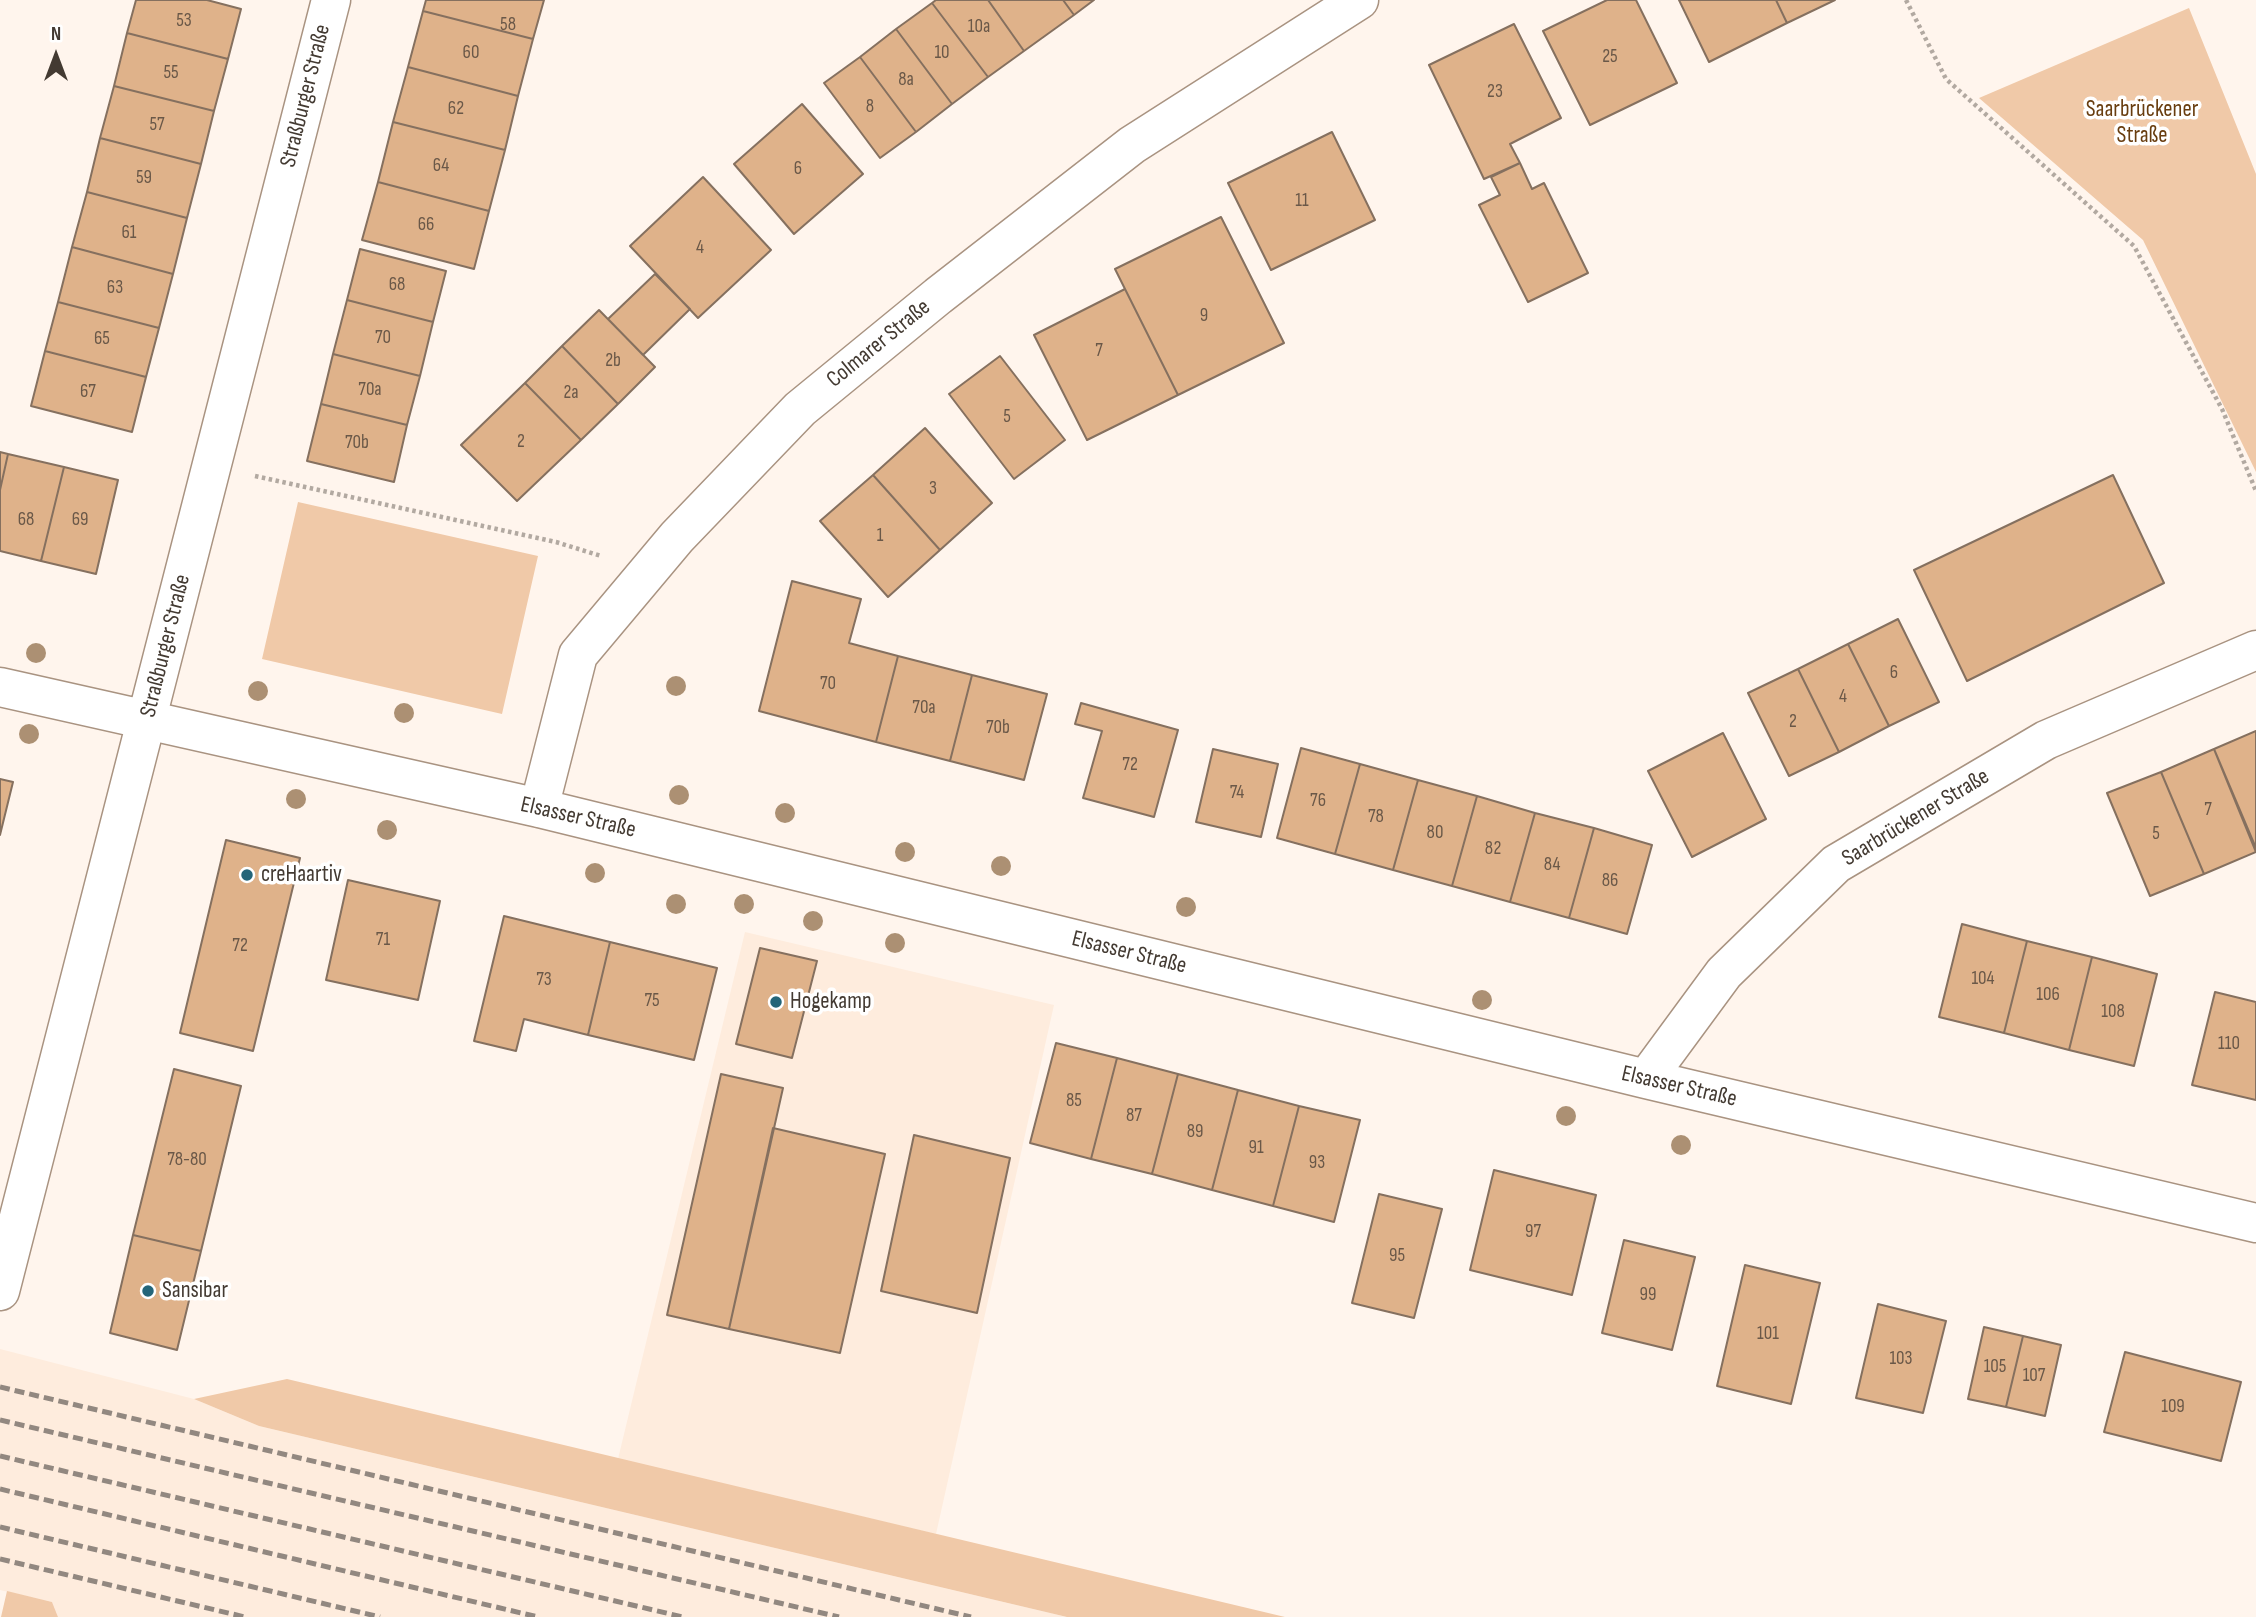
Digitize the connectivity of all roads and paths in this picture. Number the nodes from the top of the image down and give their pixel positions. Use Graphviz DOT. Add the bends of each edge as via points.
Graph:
graph roads {
  1 [pos="331,0"];
  2 [pos="1359,0"];
  3 [pos="1906,0"];
  4 [pos="212,466"];
  5 [pos="2256,491"];
  6 [pos="649,571"];
  7 [pos="2256,650"];
  8 [pos="0,687"];
  9 [pos="146,721"];
  10 [pos="539,808"];
  11 [pos="1646,1079"];
  12 [pos="2256,1223"];
  13 [pos="0,1292"];
  1 -- 4 [label="street, Straßburger Straße"];
  2 -- 6 [label="street, Colmarer Straße" via="1132,145 938,296 800,409"];
  3 -- 5 [label="path" via="1946,79 2134,246 2222,409"];
  4 -- 6 [label="path" via="556,542"];
  4 -- 9 [label="street, Straßburger Straße"];
  6 -- 10 [label="street, Colmarer Straße" via="578,655"];
  7 -- 11 [label="street, Saarbrückener Straße" via="2046,740 1836,864 1724,973"];
  8 -- 9 [label="street, Elsasser Straße"];
  9 -- 10 [label="street, Elsasser Straße"];
  9 -- 13 [label="street, Straßburger Straße"];
  10 -- 11 [label="street, Elsasser Straße"];
  11 -- 12 [label="street, Elsasser Straße"];
}
